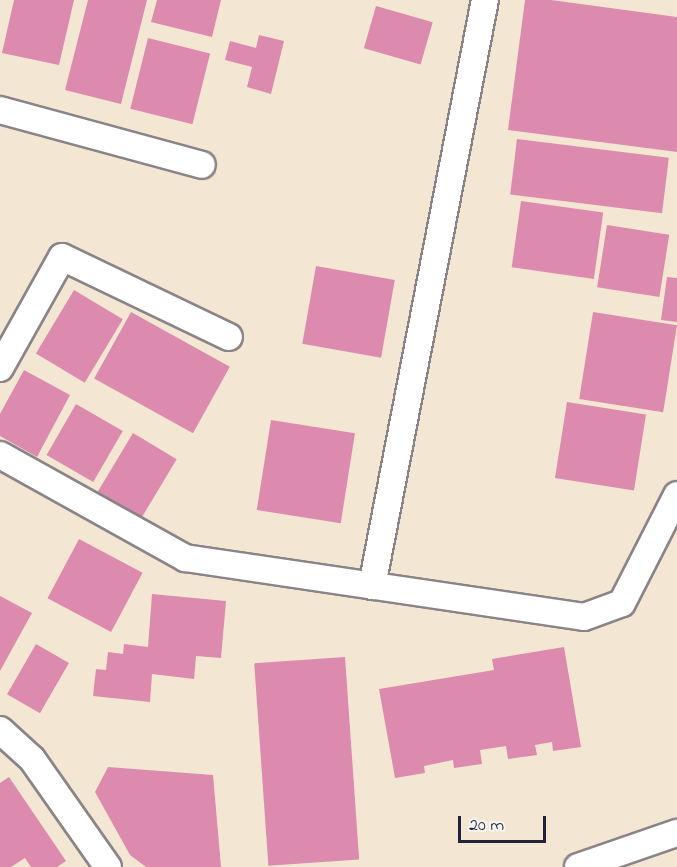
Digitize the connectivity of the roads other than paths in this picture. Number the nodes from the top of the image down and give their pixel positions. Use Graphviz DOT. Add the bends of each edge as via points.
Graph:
graph roads {
  1 [pos="485,0"];
  2 [pos="0,110"];
  3 [pos="202,165"];
  4 [pos="229,337"];
  5 [pos="0,368"];
  6 [pos="0,455"];
  7 [pos="677,495"];
  8 [pos="372,586"];
  9 [pos="0,730"];
  10 [pos="677,833"];
  11 [pos="108,867"];
  12 [pos="578,867"];
  1 -- 8 [label="street"];
  2 -- 3 [label="street"];
  4 -- 5 [label="street" via="62,257"];
  6 -- 8 [label="street" via="185,558"];
  7 -- 8 [label="street" via="622,603 584,617"];
  9 -- 11 [label="street" via="32,759"];
  10 -- 12 [label="street"];
}
